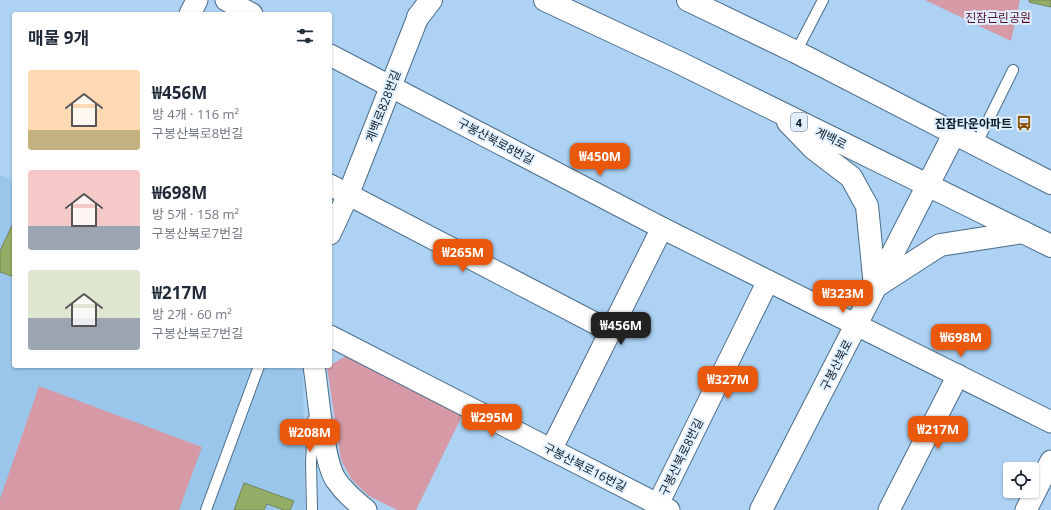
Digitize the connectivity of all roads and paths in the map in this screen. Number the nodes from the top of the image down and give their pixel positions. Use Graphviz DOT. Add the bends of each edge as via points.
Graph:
graph roads {
  1 [pos="197,0"];
  2 [pos="226,0"];
  3 [pos="432,0"];
  4 [pos="545,0"];
  5 [pos="688,0"];
  6 [pos="823,0"];
  7 [pos="419,9"];
  8 [pos="191,12"];
  9 [pos="248,12"];
  10 [pos="796,52"];
  11 [pos="332,56"];
  12 [pos="1013,70"];
  13 [pos="391,86"];
  14 [pos="778,111"];
  15 [pos="954,134"];
  16 [pos="976,145"];
  17 [pos="1051,183"];
  18 [pos="332,186"];
  19 [pos="928,186"];
  20 [pos="348,195"];
  21 [pos="662,228"];
  22 [pos="332,230"];
  23 [pos="1023,232"];
  24 [pos="1051,246"];
  25 [pos="768,281"];
  26 [pos="875,287"];
  27 [pos="856,325"];
  28 [pos="610,331"];
  29 [pos="332,337"];
  30 [pos="258,368"];
  31 [pos="315,372"];
  32 [pos="958,375"];
  33 [pos="1051,422"];
  34 [pos="552,450"];
  35 [pos="1051,462"];
  36 [pos="663,507"];
  37 [pos="206,510"];
  38 [pos="312,510"];
  39 [pos="366,510"];
  40 [pos="761,510"];
  41 [pos="889,510"];
  42 [pos="1026,510"];
  1 -- 8 [label="street"];
  2 -- 9 [label="street"];
  3 -- 7 [label="main road"];
  4 -- 14 [label="main road, 계백로 / 4"];
  5 -- 10 [label="main road"];
  6 -- 10 [label="lane"];
  7 -- 13 [label="street, 계백로828번길"];
  10 -- 15 [label="main road"];
  11 -- 13 [label="street, 구봉산북로8번길"];
  12 -- 16 [label="lane"];
  13 -- 20 [label="street, 계백로828번길"];
  13 -- 21 [label="street, 구봉산북로8번길"];
  14 -- 19 [label="main road, 계백로 / 4"];
  14 -- 26 [label="main road" via="813,148 852,176 867,206"];
  15 -- 16 [label="main road"];
  15 -- 19 [label="main road, 구봉산북로"];
  16 -- 17 [label="main road"];
  18 -- 20 [label="street"];
  19 -- 23 [label="main road, 계백로 / 4"];
  19 -- 26 [label="main road, 구봉산북로"];
  20 -- 22 [label="street, 계백로828번길"];
  20 -- 28 [label="street"];
  21 -- 25 [label="street, 구봉산북로8번길"];
  21 -- 28 [label="street"];
  23 -- 24 [label="main road, 계백로 / 4"];
  23 -- 26 [label="main road" via="940,245"];
  25 -- 27 [label="street, 구봉산북로8번길"];
  25 -- 36 [label="street, 구봉산북로8번길"];
  26 -- 27 [label="main road, 구봉산북로"];
  27 -- 32 [label="street, 구봉산북로8번길"];
  27 -- 40 [label="main road, 구봉산북로"];
  28 -- 34 [label="street"];
  29 -- 34 [label="street, 구봉산북로16번길"];
  30 -- 37 [label="lane"];
  31 -- 38 [label="lane" via="310,463"];
  31 -- 39 [label="street" via="326,451 335,479"];
  32 -- 33 [label="street, 구봉산북로8번길"];
  32 -- 41 [label="street"];
  34 -- 36 [label="street, 구봉산북로16번길"];
  35 -- 42 [label="street"];
}
